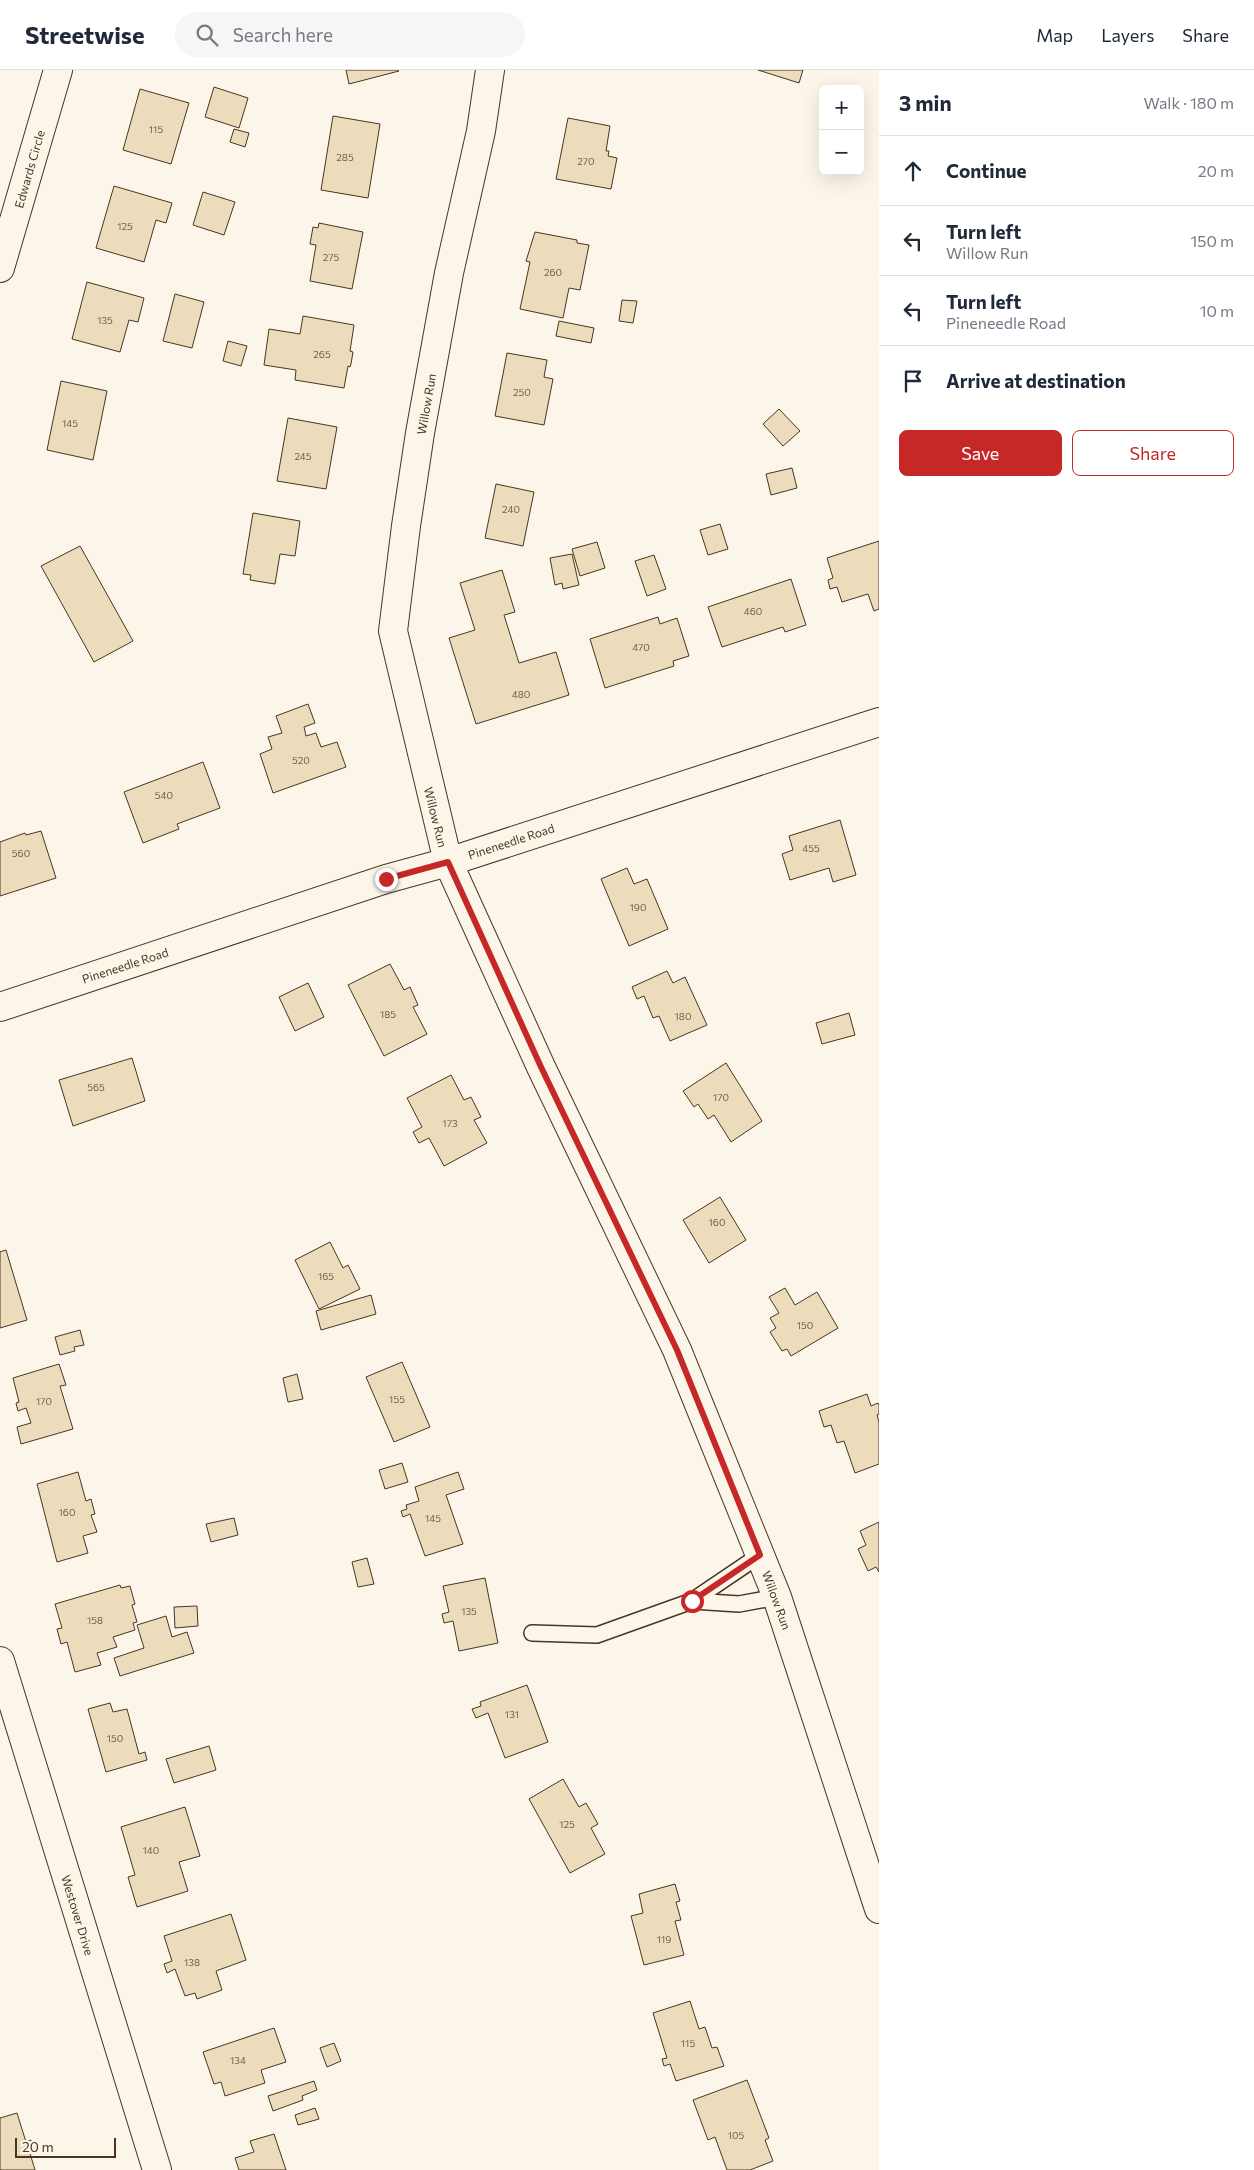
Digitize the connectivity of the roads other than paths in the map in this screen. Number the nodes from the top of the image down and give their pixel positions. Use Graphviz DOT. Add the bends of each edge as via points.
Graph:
graph roads {
  1 [pos="58,70"];
  2 [pos="490,70"];
  3 [pos="0,268"];
  4 [pos="879,722"];
  5 [pos="448,862"];
  6 [pos="0,1007"];
  7 [pos="760,1555"];
  8 [pos="777,1598"];
  9 [pos="692,1601"];
  10 [pos="532,1634"];
  11 [pos="0,1660"];
  12 [pos="879,1909"];
  13 [pos="157,2170"];
  1 -- 3 [label="street, Edwards Circle"];
  2 -- 5 [label="street, Willow Run" via="481,131 449,273 422,423 393,631"];
  4 -- 5 [label="street, Pineneedle Road"];
  5 -- 6 [label="street, Pineneedle Road" via="386,879"];
  5 -- 7 [label="street, Willow Run" via="541,1067 677,1350"];
  7 -- 8 [label="street, Willow Run"];
  7 -- 9 [label="lane"];
  8 -- 9 [label="lane" via="738,1604"];
  8 -- 12 [label="street, Willow Run"];
  9 -- 10 [label="lane" via="597,1635"];
  11 -- 13 [label="street, Westover Drive"];
}
